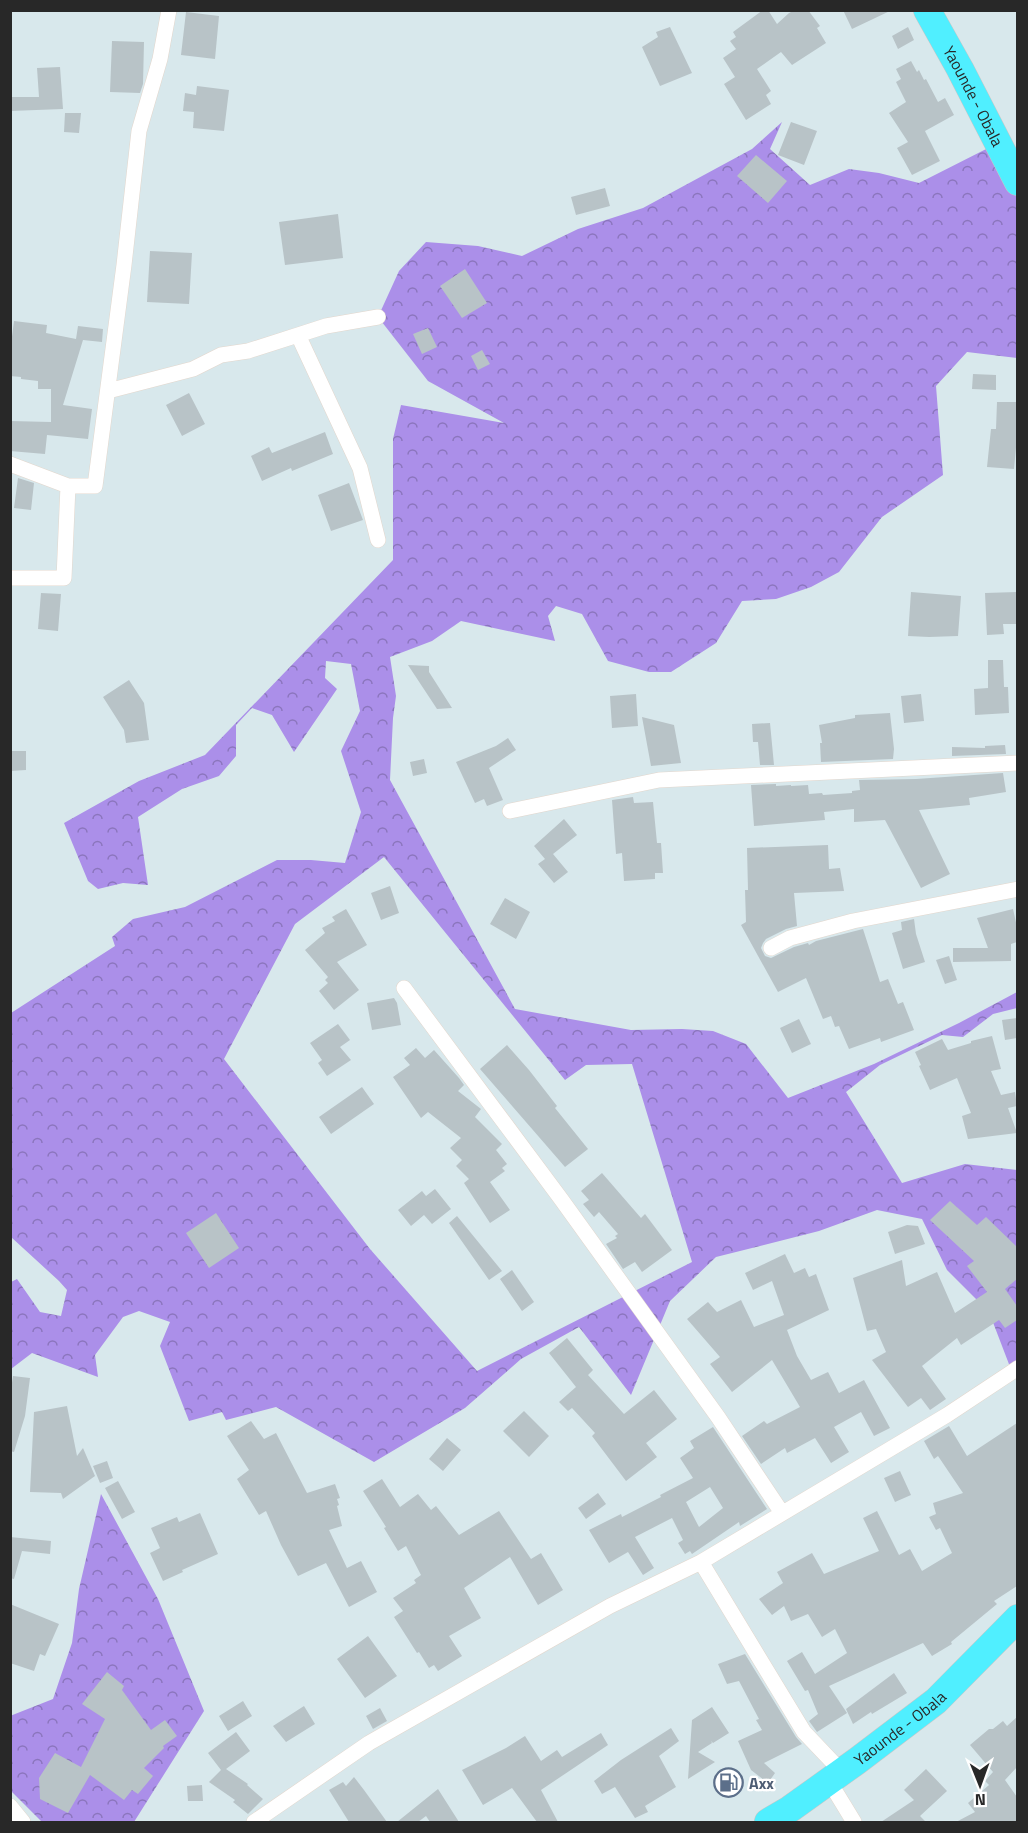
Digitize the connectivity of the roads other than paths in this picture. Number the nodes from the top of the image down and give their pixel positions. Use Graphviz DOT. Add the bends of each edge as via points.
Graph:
graph roads {
  1 [pos="169,10"];
  2 [pos="927,10"];
  3 [pos="1017,182"];
  4 [pos="378,317"];
  5 [pos="298,335"];
  6 [pos="108,391"];
  7 [pos="10,464"];
  8 [pos="68,486"];
  9 [pos="378,540"];
  10 [pos="10,578"];
  11 [pos="1017,763"];
  12 [pos="510,811"];
  13 [pos="1017,889"];
  14 [pos="771,948"];
  15 [pos="404,988"];
  16 [pos="1017,1368"];
  17 [pos="782,1513"];
  18 [pos="701,1562"];
  19 [pos="1017,1618"];
  20 [pos="836,1776"];
  21 [pos="10,1806"];
  22 [pos="23,1822"];
  23 [pos="254,1822"];
  24 [pos="768,1822"];
  25 [pos="854,1822"];
  1 -- 6 [label="street" via="160,59 138,131"];
  2 -- 3 [label="highway, Yaounde - Obala"];
  4 -- 5 [label="street"];
  5 -- 6 [label="street"];
  5 -- 9 [label="street" via="360,468"];
  6 -- 8 [label="street" via="95,486"];
  7 -- 8 [label="street"];
  8 -- 10 [label="street" via="64,578"];
  11 -- 12 [label="street" via="659,780"];
  13 -- 14 [label="street" via="853,921 790,938"];
  15 -- 17 [label="street" via="705,1398"];
  16 -- 17 [label="street"];
  17 -- 18 [label="street"];
  18 -- 20 [label="street" via="804,1732"];
  18 -- 23 [label="street" via="610,1606 369,1743"];
  19 -- 20 [label="highway, Yaounde - Obala" via="936,1701"];
  20 -- 24 [label="highway, Yaounde - Obala"];
  20 -- 25 [label="street"];
  21 -- 22 [label="street"];
}
